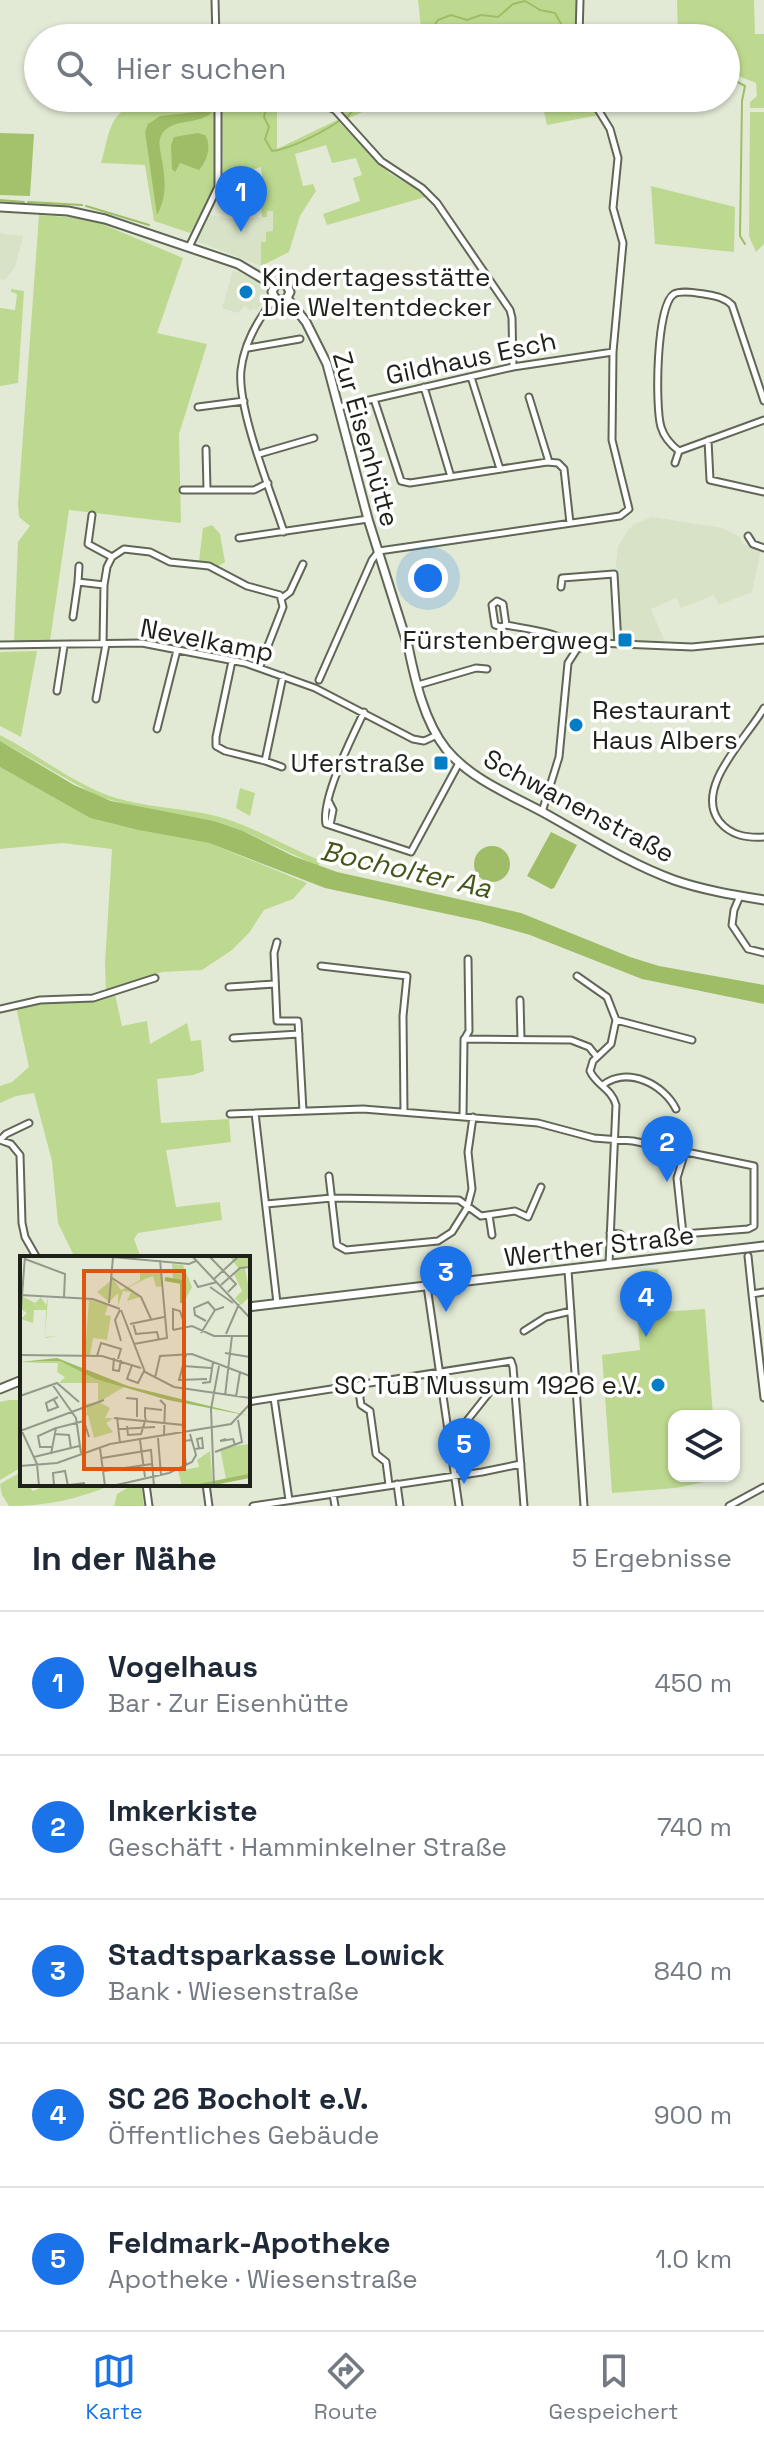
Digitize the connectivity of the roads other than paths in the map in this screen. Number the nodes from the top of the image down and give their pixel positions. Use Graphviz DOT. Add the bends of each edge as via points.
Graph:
graph roads {
  1 [pos="215,0"];
  2 [pos="580,0"];
  3 [pos="216,24"];
  4 [pos="579,24"];
  5 [pos="218,112"];
  6 [pos="337,112"];
  7 [pos="600,112"];
  8 [pos="0,207"];
  9 [pos="189,247"];
  10 [pos="275,286"];
  11 [pos="275,298"];
  12 [pos="287,298"];
  13 [pos="300,339"];
  14 [pos="248,348"];
  15 [pos="613,352"];
  16 [pos="513,367"];
  17 [pos="471,377"];
  18 [pos="424,387"];
  19 [pos="529,397"];
  20 [pos="374,399"];
  21 [pos="244,401"];
  22 [pos="764,401"];
  23 [pos="198,407"];
  24 [pos="338,408"];
  25 [pos="764,420"];
  26 [pos="314,438"];
  27 [pos="708,440"];
  28 [pos="206,449"];
  29 [pos="679,451"];
  30 [pos="259,454"];
  31 [pos="549,462"];
  32 [pos="675,463"];
  33 [pos="500,469"];
  34 [pos="451,477"];
  35 [pos="268,483"];
  36 [pos="183,490"];
  37 [pos="207,490"];
  38 [pos="764,492"];
  39 [pos="92,515"];
  40 [pos="368,519"];
  41 [pos="570,523"];
  42 [pos="284,532"];
  43 [pos="748,536"];
  44 [pos="239,538"];
  45 [pos="764,548"];
  46 [pos="379,551"];
  47 [pos="112,557"];
  48 [pos="303,564"];
  49 [pos="79,566"];
  50 [pos="78,582"];
  51 [pos="104,585"];
  52 [pos="561,587"];
  53 [pos="282,598"];
  54 [pos="73,617"];
  55 [pos="506,625"];
  56 [pos="764,640"];
  57 [pos="105,644"];
  58 [pos="618,644"];
  59 [pos="0,645"];
  60 [pos="64,646"];
  61 [pos="577,649"];
  62 [pos="177,650"];
  63 [pos="232,661"];
  64 [pos="260,666"];
  65 [pos="487,669"];
  66 [pos="283,676"];
  67 [pos="319,680"];
  68 [pos="418,685"];
  69 [pos="57,691"];
  70 [pos="96,699"];
  71 [pos="764,708"];
  72 [pos="364,712"];
  73 [pos="757,720"];
  74 [pos="764,724"];
  75 [pos="157,729"];
  76 [pos="437,735"];
  77 [pos="265,761"];
  78 [pos="459,763"];
  79 [pos="282,767"];
  80 [pos="542,812"];
  81 [pos="764,837"];
  82 [pos="740,896"];
  83 [pos="764,900"];
  84 [pos="277,942"];
  85 [pos="764,953"];
  86 [pos="468,959"];
  87 [pos="321,966"];
  88 [pos="577,976"];
  89 [pos="155,978"];
  90 [pos="275,984"];
  91 [pos="229,987"];
  92 [pos="520,1000"];
  93 [pos="0,1009"];
  94 [pos="616,1020"];
  95 [pos="277,1021"];
  96 [pos="299,1034"];
  97 [pos="277,1035"];
  98 [pos="233,1038"];
  99 [pos="521,1038"];
  100 [pos="464,1039"];
  101 [pos="692,1040"];
  102 [pos="597,1057"];
  103 [pos="603,1085"];
  104 [pos="676,1109"];
  105 [pos="303,1111"];
  106 [pos="404,1112"];
  107 [pos="255,1113"];
  108 [pos="230,1114"];
  109 [pos="463,1116"];
  110 [pos="473,1117"];
  111 [pos="29,1123"];
  112 [pos="614,1139"];
  113 [pos="0,1140"];
  114 [pos="685,1152"];
  115 [pos="329,1176"];
  116 [pos="541,1187"];
  117 [pos="332,1198"];
  118 [pos="266,1204"];
  119 [pos="467,1208"];
  120 [pos="489,1215"];
  121 [pos="610,1233"];
  122 [pos="683,1234"];
  123 [pos="492,1235"];
  124 [pos="764,1246"];
  125 [pos="36,1256"];
  126 [pos="748,1256"];
  127 [pos="609,1264"];
  128 [pos="568,1270"];
  129 [pos="427,1286"];
  130 [pos="764,1292"];
  131 [pos="752,1294"];
  132 [pos="277,1303"];
  133 [pos="250,1307"];
  134 [pos="571,1311"];
  135 [pos="524,1331"];
  136 [pos="439,1373"];
  137 [pos="20,1381"];
  138 [pos="496,1384"];
  139 [pos="358,1385"];
  140 [pos="0,1389"];
  141 [pos="274,1398"];
  142 [pos="764,1398"];
  143 [pos="250,1402"];
  144 [pos="450,1442"];
  145 [pos="521,1464"];
  146 [pos="455,1475"];
  147 [pos="397,1484"];
  148 [pos="389,1485"];
  149 [pos="146,1486"];
  150 [pos="206,1486"];
  151 [pos="764,1487"];
  152 [pos="333,1494"];
  153 [pos="289,1500"];
  154 [pos="149,1506"];
  155 [pos="209,1506"];
  156 [pos="253,1506"];
  157 [pos="335,1506"];
  158 [pos="400,1506"];
  159 [pos="459,1506"];
  160 [pos="524,1506"];
  161 [pos="584,1506"];
  162 [pos="729,1506"];
  1 -- 3 [label="street"];
  2 -- 4 [label="street"];
  5 -- 9 [label="street" via="218,187"];
  6 -- 16 [label="street" via="389,168 437,203 510,310"];
  7 -- 15 [label="street" via="618,158 613,208 623,243"];
  8 -- 9 [label="street, Zur Eisenhütte" via="83,213"];
  9 -- 10 [label="street, Zur Eisenhütte" via="238,264"];
  10 -- 11 [label="street"];
  10 -- 12 [label="street, Zur Eisenhütte" via="287,286"];
  11 -- 12 [label="street"];
  11 -- 14 [label="street" via="257,321"];
  12 -- 24 [label="street, Zur Eisenhütte" via="316,340"];
  13 -- 14 [label="street"];
  14 -- 21 [label="street" via="241,372"];
  15 -- 16 [label="street, Gildhaus Esch"];
  15 -- 41 [label="street" via="612,440 629,509 620,516"];
  16 -- 17 [label="street, Gildhaus Esch"];
  17 -- 18 [label="street, Gildhaus Esch"];
  17 -- 33 [label="street"];
  18 -- 20 [label="street, Gildhaus Esch"];
  18 -- 34 [label="street"];
  19 -- 31 [label="street"];
  20 -- 24 [label="street, Gildhaus Esch"];
  20 -- 34 [label="street" via="401,481"];
  21 -- 23 [label="street"];
  21 -- 30 [label="street"];
  22 -- 29 [label="street" via="732,305 715,296 674,294 662,328 658,404 665,436"];
  24 -- 40 [label="street, Zur Eisenhütte"];
  25 -- 27 [label="street"];
  26 -- 30 [label="street"];
  27 -- 29 [label="street"];
  27 -- 38 [label="street" via="710,480"];
  28 -- 37 [label="street"];
  29 -- 32 [label="street"];
  30 -- 35 [label="street"];
  31 -- 33 [label="street"];
  31 -- 41 [label="street" via="564,469"];
  33 -- 34 [label="street"];
  35 -- 37 [label="street" via="254,490"];
  35 -- 42 [label="street"];
  36 -- 37 [label="street"];
  39 -- 47 [label="street" via="88,544"];
  40 -- 42 [label="street"];
  40 -- 46 [label="street, Zur Eisenhütte"];
  41 -- 46 [label="street"];
  42 -- 44 [label="street"];
  43 -- 45 [label="street"];
  46 -- 67 [label="street"];
  46 -- 68 [label="street, Schwanenstraße"];
  47 -- 51 [label="street"];
  47 -- 53 [label="street" via="124,549 141,549 170,562 209,566"];
  48 -- 53 [label="street"];
  49 -- 50 [label="street"];
  50 -- 51 [label="street"];
  50 -- 54 [label="street"];
  51 -- 57 [label="street"];
  52 -- 58 [label="street" via="562,578 614,574"];
  53 -- 64 [label="street"];
  55 -- 55 [label="street" via="503,604 497,601 492,605 495,625"];
  55 -- 61 [label="street" via="557,635"];
  56 -- 58 [label="street" via="692,647"];
  57 -- 60 [label="street, Nevelkamp"];
  57 -- 62 [label="street, Nevelkamp" via="142,643"];
  57 -- 70 [label="street"];
  58 -- 61 [label="street" via="590,643"];
  59 -- 60 [label="street, Nevelkamp"];
  60 -- 69 [label="street"];
  61 -- 80 [label="street" via="568,663 559,757"];
  62 -- 63 [label="street, Nevelkamp"];
  62 -- 75 [label="street"];
  63 -- 64 [label="street, Nevelkamp"];
  63 -- 77 [label="street" via="216,746"];
  64 -- 66 [label="street, Nevelkamp"];
  65 -- 68 [label="street"];
  66 -- 72 [label="street, Nevelkamp"];
  66 -- 77 [label="street"];
  68 -- 76 [label="street, Schwanenstraße"];
  71 -- 73 [label="street"];
  72 -- 76 [label="street, Nevelkamp" via="413,739"];
  72 -- 78 [label="street" via="329,802 324,821 330,825 411,852"];
  73 -- 74 [label="street"];
  73 -- 81 [label="street" via="713,786 712,804 726,829 744,837"];
  76 -- 78 [label="street, Schwanenstraße"];
  77 -- 79 [label="street"];
  78 -- 80 [label="street, Schwanenstraße"];
  80 -- 82 [label="street, Schwanenstraße" via="670,878"];
  82 -- 83 [label="street, Schwanenstraße"];
  82 -- 85 [label="street" via="732,925 748,949"];
  84 -- 90 [label="street"];
  86 -- 100 [label="street" via="469,1031"];
  87 -- 106 [label="street" via="407,976"];
  88 -- 94 [label="street" via="607,997"];
  89 -- 93 [label="street" via="93,998 40,1000"];
  90 -- 91 [label="street"];
  90 -- 95 [label="street"];
  92 -- 99 [label="street"];
  94 -- 101 [label="street"];
  94 -- 102 [label="street" via="611,1044"];
  95 -- 96 [label="street" via="298,1021"];
  95 -- 97 [label="street"];
  96 -- 97 [label="street"];
  96 -- 105 [label="street"];
  97 -- 98 [label="street"];
  99 -- 100 [label="street"];
  99 -- 102 [label="street" via="571,1040"];
  100 -- 109 [label="street"];
  102 -- 103 [label="street" via="590,1071"];
  103 -- 104 [label="street" via="620,1077 650,1083 670,1096"];
  103 -- 112 [label="street" via="616,1105"];
  105 -- 106 [label="street"];
  105 -- 107 [label="street"];
  106 -- 109 [label="street"];
  107 -- 108 [label="street"];
  107 -- 118 [label="street"];
  109 -- 110 [label="street"];
  110 -- 112 [label="street" via="549,1124"];
  110 -- 119 [label="street"];
  111 -- 113 [label="street"];
  112 -- 114 [label="street"];
  112 -- 121 [label="street"];
  113 -- 125 [label="street" via="20,1155 22,1223"];
  114 -- 122 [label="street" via="677,1178"];
  114 -- 122 [label="street" via="754,1166 755,1222 748,1229"];
  115 -- 117 [label="street"];
  116 -- 120 [label="street" via="528,1217 515,1211"];
  117 -- 118 [label="street"];
  117 -- 119 [label="street" via="459,1200"];
  117 -- 119 [label="street" via="337,1245 346,1250 438,1241 452,1232"];
  118 -- 132 [label="street"];
  119 -- 120 [label="street"];
  120 -- 123 [label="street"];
  121 -- 122 [label="street" via="627,1242"];
  121 -- 127 [label="street"];
  124 -- 127 [label="street, Werther Straße"];
  126 -- 131 [label="street"];
  127 -- 128 [label="street, Werther Straße"];
  128 -- 129 [label="street, Werther Straße"];
  128 -- 134 [label="street"];
  129 -- 132 [label="street, Werther Straße"];
  129 -- 136 [label="street"];
  130 -- 131 [label="street"];
  131 -- 142 [label="street"];
  132 -- 133 [label="street, Werther Straße"];
  134 -- 135 [label="street" via="546,1317"];
  134 -- 161 [label="street"];
  136 -- 139 [label="street"];
  136 -- 144 [label="street"];
  136 -- 145 [label="street" via="511,1361"];
  137 -- 140 [label="street"];
  138 -- 144 [label="street"];
  139 -- 141 [label="street"];
  139 -- 148 [label="street"];
  141 -- 143 [label="street"];
  141 -- 153 [label="street"];
  144 -- 146 [label="street"];
  145 -- 146 [label="street"];
  145 -- 160 [label="street"];
  146 -- 147 [label="street"];
  146 -- 159 [label="street"];
  147 -- 148 [label="street"];
  147 -- 158 [label="street"];
  148 -- 152 [label="street"];
  149 -- 154 [label="street"];
  150 -- 155 [label="street"];
  151 -- 162 [label="street"];
  152 -- 153 [label="street"];
  152 -- 157 [label="street"];
  153 -- 156 [label="street"];
}
